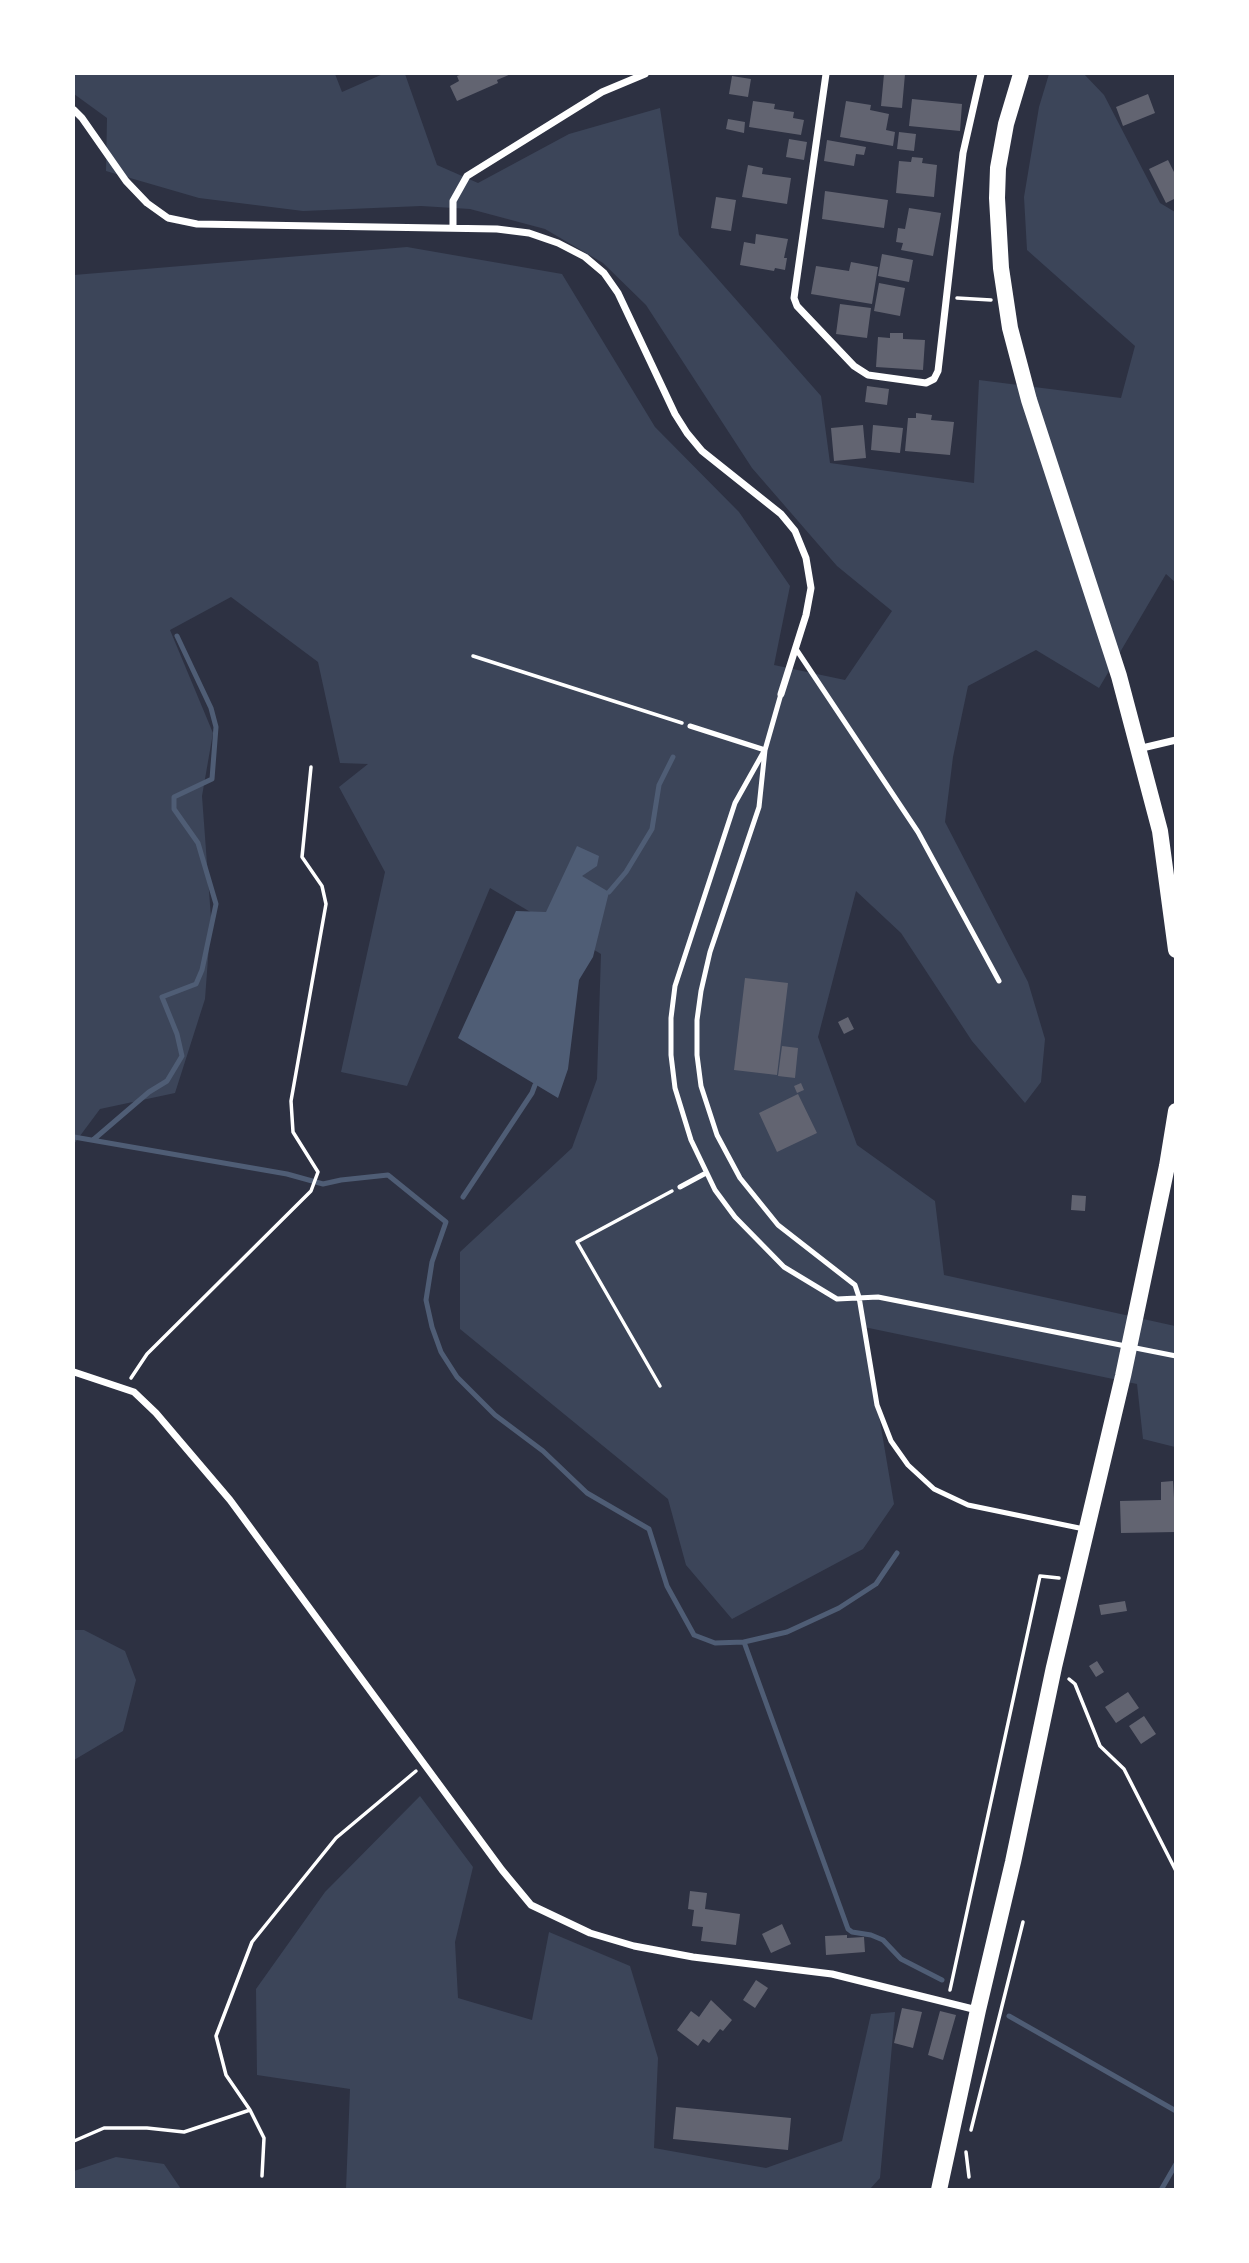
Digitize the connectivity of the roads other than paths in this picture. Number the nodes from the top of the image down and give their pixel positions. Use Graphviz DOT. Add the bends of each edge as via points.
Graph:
graph roads {
  1 [pos="645,74"];
  2 [pos="826,74"];
  3 [pos="981,74"];
  4 [pos="1021,74"];
  5 [pos="74,110"];
  6 [pos="453,229"];
  7 [pos="796,649"];
  8 [pos="781,694"];
  9 [pos="690,726"];
  10 [pos="1175,740"];
  11 [pos="1138,749"];
  12 [pos="765,750"];
  13 [pos="1175,950"];
  14 [pos="999,981"];
  15 [pos="1175,1111"];
  16 [pos="706,1173"];
  17 [pos="680,1187"];
  18 [pos="859,1297"];
  19 [pos="1175,1356"];
  20 [pos="74,1372"];
  21 [pos="1087,1530"];
  22 [pos="978,2010"];
  23 [pos="939,2189"];
  1 -- 6 [label="street" via="602,92 467,176 453,201"];
  2 -- 3 [label="street" via="793,289 797,306 867,375 926,383 938,371 963,153"];
  4 -- 11 [label="main road" via="998,168 1001,268 1010,328"];
  5 -- 6 [label="street" via="126,181 168,218 197,224"];
  6 -- 7 [label="street" via="529,233 585,257 604,273 687,433 795,531 811,588"];
  7 -- 8 [label="street"];
  7 -- 14 [label="lane" via="918,832"];
  8 -- 12 [label="lane"];
  9 -- 12 [label="lane"];
  10 -- 11 [label="street"];
  11 -- 13 [label="main road" via="1160,831"];
  12 -- 16 [label="lane" via="735,803 675,986 671,1055 675,1088"];
  12 -- 18 [label="lane" via="759,807 701,991 697,1044 701,1086 717,1135 759,1204 855,1285"];
  15 -- 21 [label="main road" via="1124,1376"];
  16 -- 17 [label="lane"];
  16 -- 18 [label="lane" via="734,1217 784,1267 837,1299"];
  18 -- 19 [label="lane"];
  18 -- 21 [label="lane" via="877,1405 891,1441 908,1465 934,1489 968,1505"];
  20 -- 22 [label="street" via="134,1392 156,1413 230,1500 531,1905 590,1933 634,1947 832,1974"];
  21 -- 22 [label="main road"];
  22 -- 23 [label="main road"];
}
